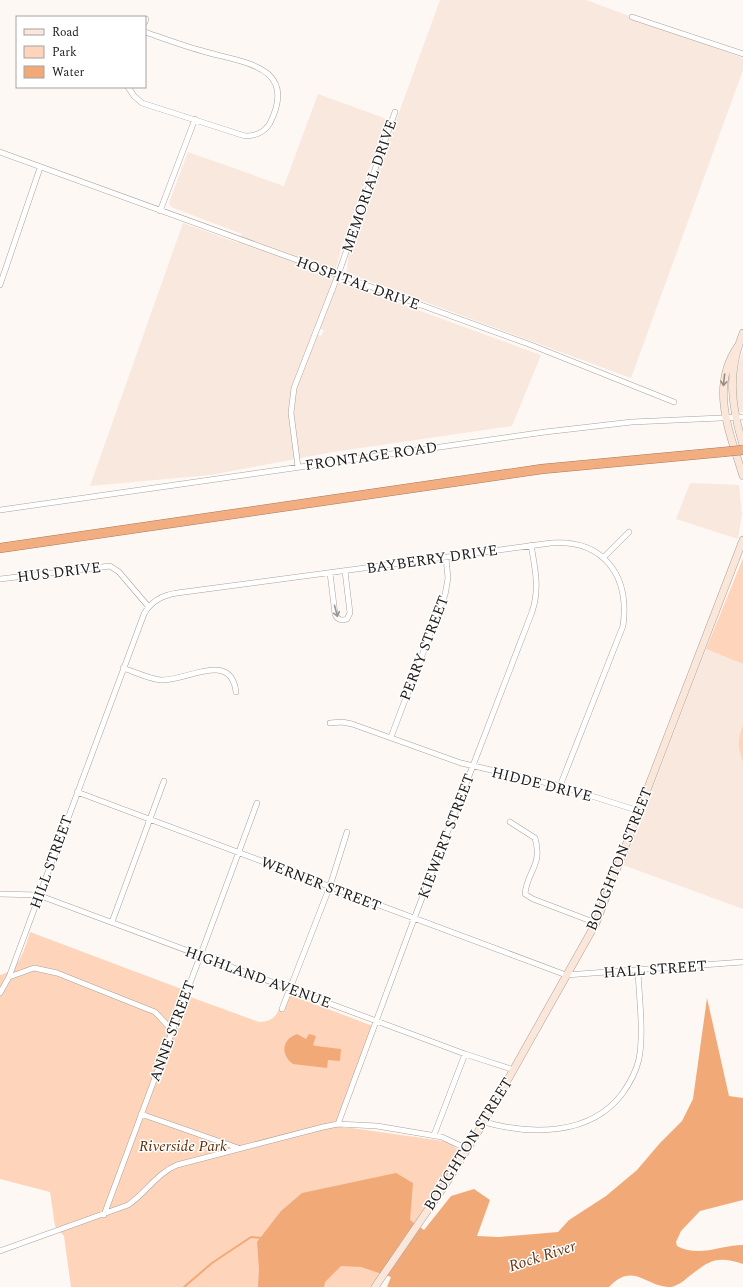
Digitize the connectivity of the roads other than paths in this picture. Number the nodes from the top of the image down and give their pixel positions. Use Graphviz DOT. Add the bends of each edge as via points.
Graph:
graph roads {
  1 [pos="632,17"];
  2 [pos="146,32"];
  3 [pos="743,54"];
  4 [pos="129,88"];
  5 [pos="395,112"];
  6 [pos="195,120"];
  7 [pos="0,152"];
  8 [pos="40,168"];
  9 [pos="160,211"];
  10 [pos="338,275"];
  11 [pos="0,285"];
  12 [pos="743,333"];
  13 [pos="738,346"];
  14 [pos="674,402"];
  15 [pos="735,417"];
  16 [pos="743,417"];
  17 [pos="726,418"];
  18 [pos="743,445"];
  19 [pos="743,450"];
  20 [pos="298,467"];
  21 [pos="743,476"];
  22 [pos="0,510"];
  23 [pos="629,532"];
  24 [pos="743,540"];
  25 [pos="532,545"];
  26 [pos="0,548"];
  27 [pos="604,557"];
  28 [pos="446,558"];
  29 [pos="345,571"];
  30 [pos="330,573"];
  31 [pos="0,579"];
  32 [pos="148,606"];
  33 [pos="123,668"];
  34 [pos="236,692"];
  35 [pos="330,723"];
  36 [pos="391,737"];
  37 [pos="472,767"];
  38 [pos="164,781"];
  39 [pos="560,786"];
  40 [pos="76,792"];
  41 [pos="258,802"];
  42 [pos="639,811"];
  43 [pos="151,819"];
  44 [pos="510,822"];
  45 [pos="347,832"];
  46 [pos="239,852"];
  47 [pos="330,886"];
  48 [pos="0,894"];
  49 [pos="38,895"];
  50 [pos="414,919"];
  51 [pos="112,922"];
  52 [pos="596,923"];
  53 [pos="200,955"];
  54 [pos="743,962"];
  55 [pos="638,970"];
  56 [pos="566,975"];
  57 [pos="9,977"];
  58 [pos="291,988"];
  59 [pos="0,993"];
  60 [pos="282,1009"];
  61 [pos="377,1021"];
  62 [pos="172,1030"];
  63 [pos="465,1054"];
  64 [pos="514,1070"];
  65 [pos="141,1114"];
  66 [pos="484,1122"];
  67 [pos="338,1124"];
  68 [pos="434,1135"];
  69 [pos="229,1148"];
  70 [pos="467,1149"];
  71 [pos="104,1215"];
  72 [pos="0,1251"];
  73 [pos="375,1287"];
  1 -- 3 [label="street"];
  2 -- 6 [label="street" via="205,52 250,63 268,73 276,82 278,96 274,114 265,130 256,136 245,136"];
  4 -- 6 [label="street" via="142,103"];
  5 -- 10 [label="street, MEMORIAL DRIVE"];
  6 -- 9 [label="street"];
  7 -- 8 [label="street, HOSPITAL DRIVE"];
  8 -- 9 [label="street, HOSPITAL DRIVE"];
  8 -- 11 [label="street"];
  9 -- 10 [label="street, HOSPITAL DRIVE"];
  10 -- 14 [label="street, HOSPITAL DRIVE" via="531,345"];
  10 -- 20 [label="street, MEMORIAL DRIVE" via="291,401"];
  12 -- 13 [label="street"];
  13 -- 15 [label="street" via="732,378"];
  13 -- 17 [label="street, one-way" via="727,362 724,375"];
  15 -- 16 [label="street, FRONTAGE ROAD"];
  15 -- 17 [label="street, FRONTAGE ROAD"];
  15 -- 18 [label="street"];
  17 -- 20 [label="street, FRONTAGE ROAD" via="632,422"];
  17 -- 21 [label="street"];
  19 -- 26 [label="highway, bridge" via="534,470"];
  20 -- 22 [label="street, FRONTAGE ROAD"];
  23 -- 27 [label="street"];
  24 -- 42 [label="street, BOUGHTON STREET"];
  25 -- 27 [label="street, BAYBERRY DRIVE" via="566,542 593,550"];
  25 -- 28 [label="street, BAYBERRY DRIVE"];
  25 -- 37 [label="street, KIEWERT STREET" via="537,586 536,600"];
  27 -- 39 [label="street, BAYBERRY DRIVE" via="615,572 623,595 624,626"];
  28 -- 29 [label="street, BAYBERRY DRIVE"];
  28 -- 36 [label="street, PERRY STREET" via="448,578 445,595"];
  29 -- 30 [label="street, BAYBERRY DRIVE"];
  30 -- 29 [label="street, one-way" via="335,614 342,620 348,619 350,613"];
  30 -- 32 [label="street, BAYBERRY DRIVE" via="169,594"];
  31 -- 32 [label="street, HUS DRIVE" via="110,566 119,572"];
  32 -- 33 [label="street"];
  33 -- 34 [label="street" via="163,680 210,669 219,670 234,680"];
  33 -- 40 [label="street, HILL STREET"];
  35 -- 36 [label="street, HIDDE DRIVE" via="352,724"];
  36 -- 37 [label="street, HIDDE DRIVE"];
  37 -- 39 [label="street, HIDDE DRIVE"];
  37 -- 50 [label="street, KIEWERT STREET"];
  38 -- 43 [label="street"];
  39 -- 42 [label="street, HIDDE DRIVE"];
  40 -- 43 [label="street, WERNER STREET"];
  40 -- 49 [label="street, HILL STREET"];
  41 -- 46 [label="street, ANNE STREET"];
  42 -- 52 [label="street, BOUGHTON STREET"];
  43 -- 46 [label="street, WERNER STREET"];
  43 -- 51 [label="street"];
  44 -- 52 [label="street" via="535,838 538,850 525,894 533,900"];
  45 -- 47 [label="street"];
  46 -- 47 [label="street, WERNER STREET"];
  46 -- 53 [label="street, ANNE STREET"];
  47 -- 50 [label="street, WERNER STREET"];
  47 -- 58 [label="street"];
  48 -- 49 [label="street, HIGHLAND AVENUE"];
  49 -- 51 [label="street, HIGHLAND AVENUE"];
  49 -- 57 [label="street, HILL STREET"];
  50 -- 56 [label="street, WERNER STREET"];
  50 -- 61 [label="street, KIEWERT STREET"];
  51 -- 53 [label="street, HIGHLAND AVENUE"];
  52 -- 56 [label="street, BOUGHTON STREET"];
  53 -- 58 [label="street, HIGHLAND AVENUE"];
  53 -- 62 [label="street, ANNE STREET"];
  54 -- 55 [label="street, HALL STREET"];
  55 -- 56 [label="street, HALL STREET"];
  55 -- 66 [label="street" via="639,1058 630,1083 612,1105 595,1118 555,1129 502,1127"];
  56 -- 64 [label="street, BOUGHTON STREET"];
  57 -- 59 [label="street, HILL STREET"];
  57 -- 62 [label="street" via="34,968 58,973 155,1012"];
  58 -- 60 [label="street"];
  58 -- 61 [label="street, HIGHLAND AVENUE"];
  61 -- 63 [label="street, HIGHLAND AVENUE"];
  61 -- 67 [label="street, KIEWERT STREET"];
  62 -- 65 [label="street, ANNE STREET"];
  63 -- 64 [label="street, HIGHLAND AVENUE"];
  63 -- 68 [label="street"];
  64 -- 66 [label="street, BOUGHTON STREET"];
  65 -- 69 [label="street"];
  65 -- 71 [label="street, ANNE STREET"];
  66 -- 70 [label="street, BOUGHTON STREET"];
  67 -- 68 [label="street" via="377,1126"];
  67 -- 69 [label="street"];
  68 -- 70 [label="street" via="450,1139"];
  69 -- 71 [label="street" via="172,1167 134,1201"];
  70 -- 73 [label="street, BOUGHTON STREET"];
  71 -- 72 [label="street"];
}
